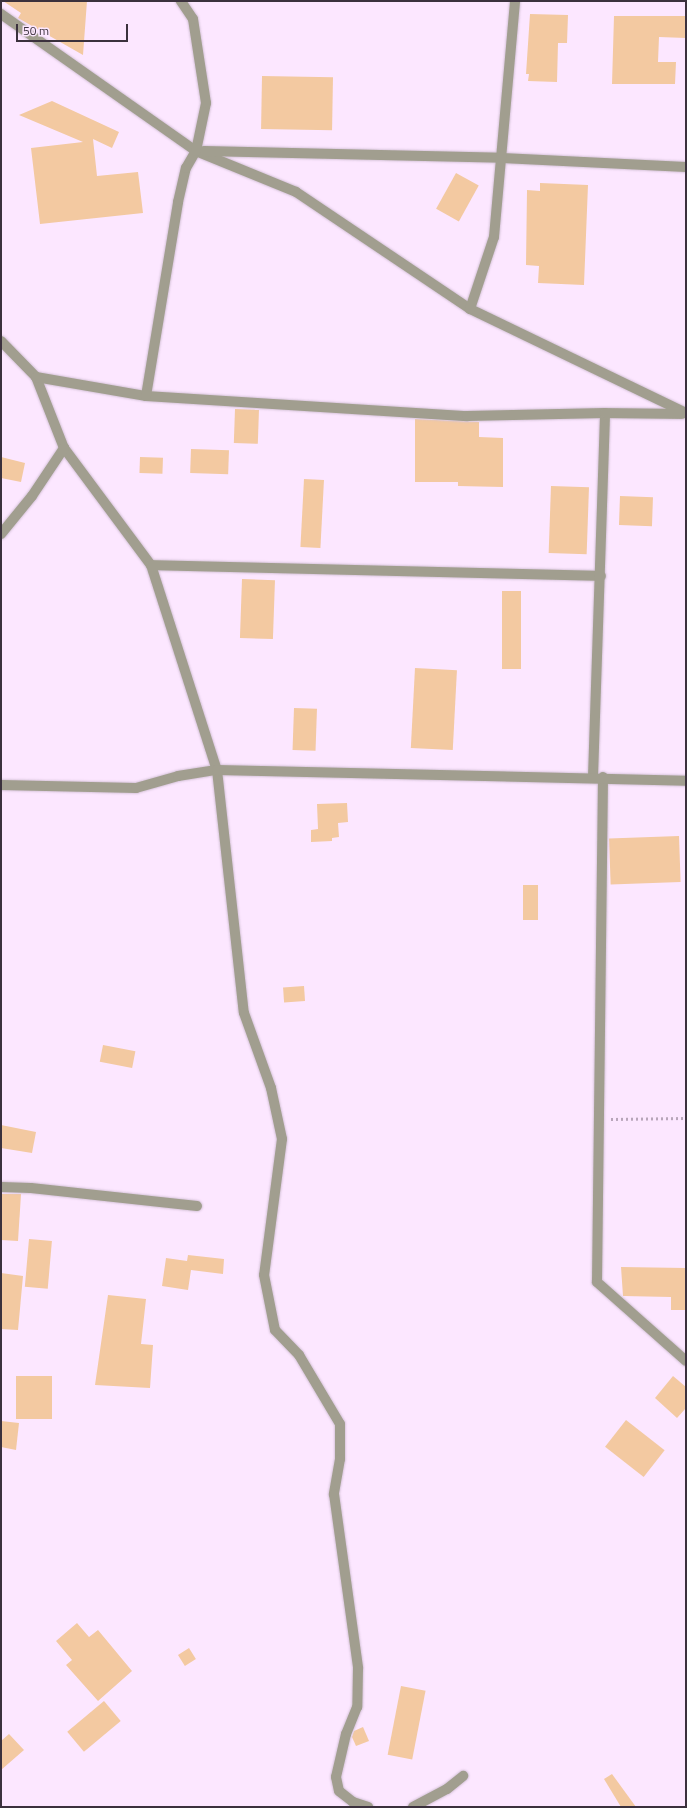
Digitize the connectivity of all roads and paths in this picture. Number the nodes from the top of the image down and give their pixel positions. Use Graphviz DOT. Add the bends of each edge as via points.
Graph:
graph roads {
  1 [pos="182,1"];
  2 [pos="515,1"];
  3 [pos="1,14"];
  4 [pos="196,151"];
  5 [pos="502,158"];
  6 [pos="686,167"];
  7 [pos="470,309"];
  8 [pos="1,341"];
  9 [pos="36,377"];
  10 [pos="146,396"];
  11 [pos="605,413"];
  12 [pos="686,413"];
  13 [pos="64,448"];
  14 [pos="1,534"];
  15 [pos="151,565"];
  16 [pos="602,576"];
  17 [pos="217,770"];
  18 [pos="598,777"];
  19 [pos="686,781"];
  20 [pos="1,785"];
  21 [pos="686,1118"];
  22 [pos="599,1120"];
  23 [pos="1,1187"];
  24 [pos="197,1206"];
  25 [pos="686,1361"];
  26 [pos="463,1776"];
  27 [pos="368,1807"];
  28 [pos="413,1807"];
  1 -- 4 [label="street" via="192,19 206,103"];
  2 -- 5 [label="street"];
  3 -- 4 [label="street"];
  4 -- 5 [label="street"];
  4 -- 7 [label="street" via="296,192"];
  4 -- 10 [label="street" via="186,168 178,202"];
  5 -- 6 [label="street"];
  5 -- 7 [label="street" via="494,237"];
  7 -- 12 [label="street"];
  8 -- 9 [label="street"];
  9 -- 10 [label="street"];
  9 -- 13 [label="street"];
  10 -- 11 [label="street" via="467,416"];
  11 -- 12 [label="street"];
  11 -- 16 [label="street"];
  13 -- 14 [label="street" via="32,496"];
  13 -- 15 [label="street"];
  15 -- 16 [label="street"];
  15 -- 17 [label="street"];
  16 -- 18 [label="street"];
  17 -- 18 [label="street"];
  17 -- 20 [label="street" via="178,776 136,788"];
  17 -- 27 [label="street" via="244,1013 271,1088 282,1139 264,1275 275,1330 300,1355 340,1424 340,1459 334,1494 358,1668 357,1707 346,1734 336,1777 339,1790 353,1802"];
  18 -- 19 [label="street"];
  18 -- 22 [label="street"];
  21 -- 22 [label="path"];
  22 -- 25 [label="street" via="597,1282"];
  23 -- 24 [label="street"];
  26 -- 28 [label="street" via="447,1789"];
}
